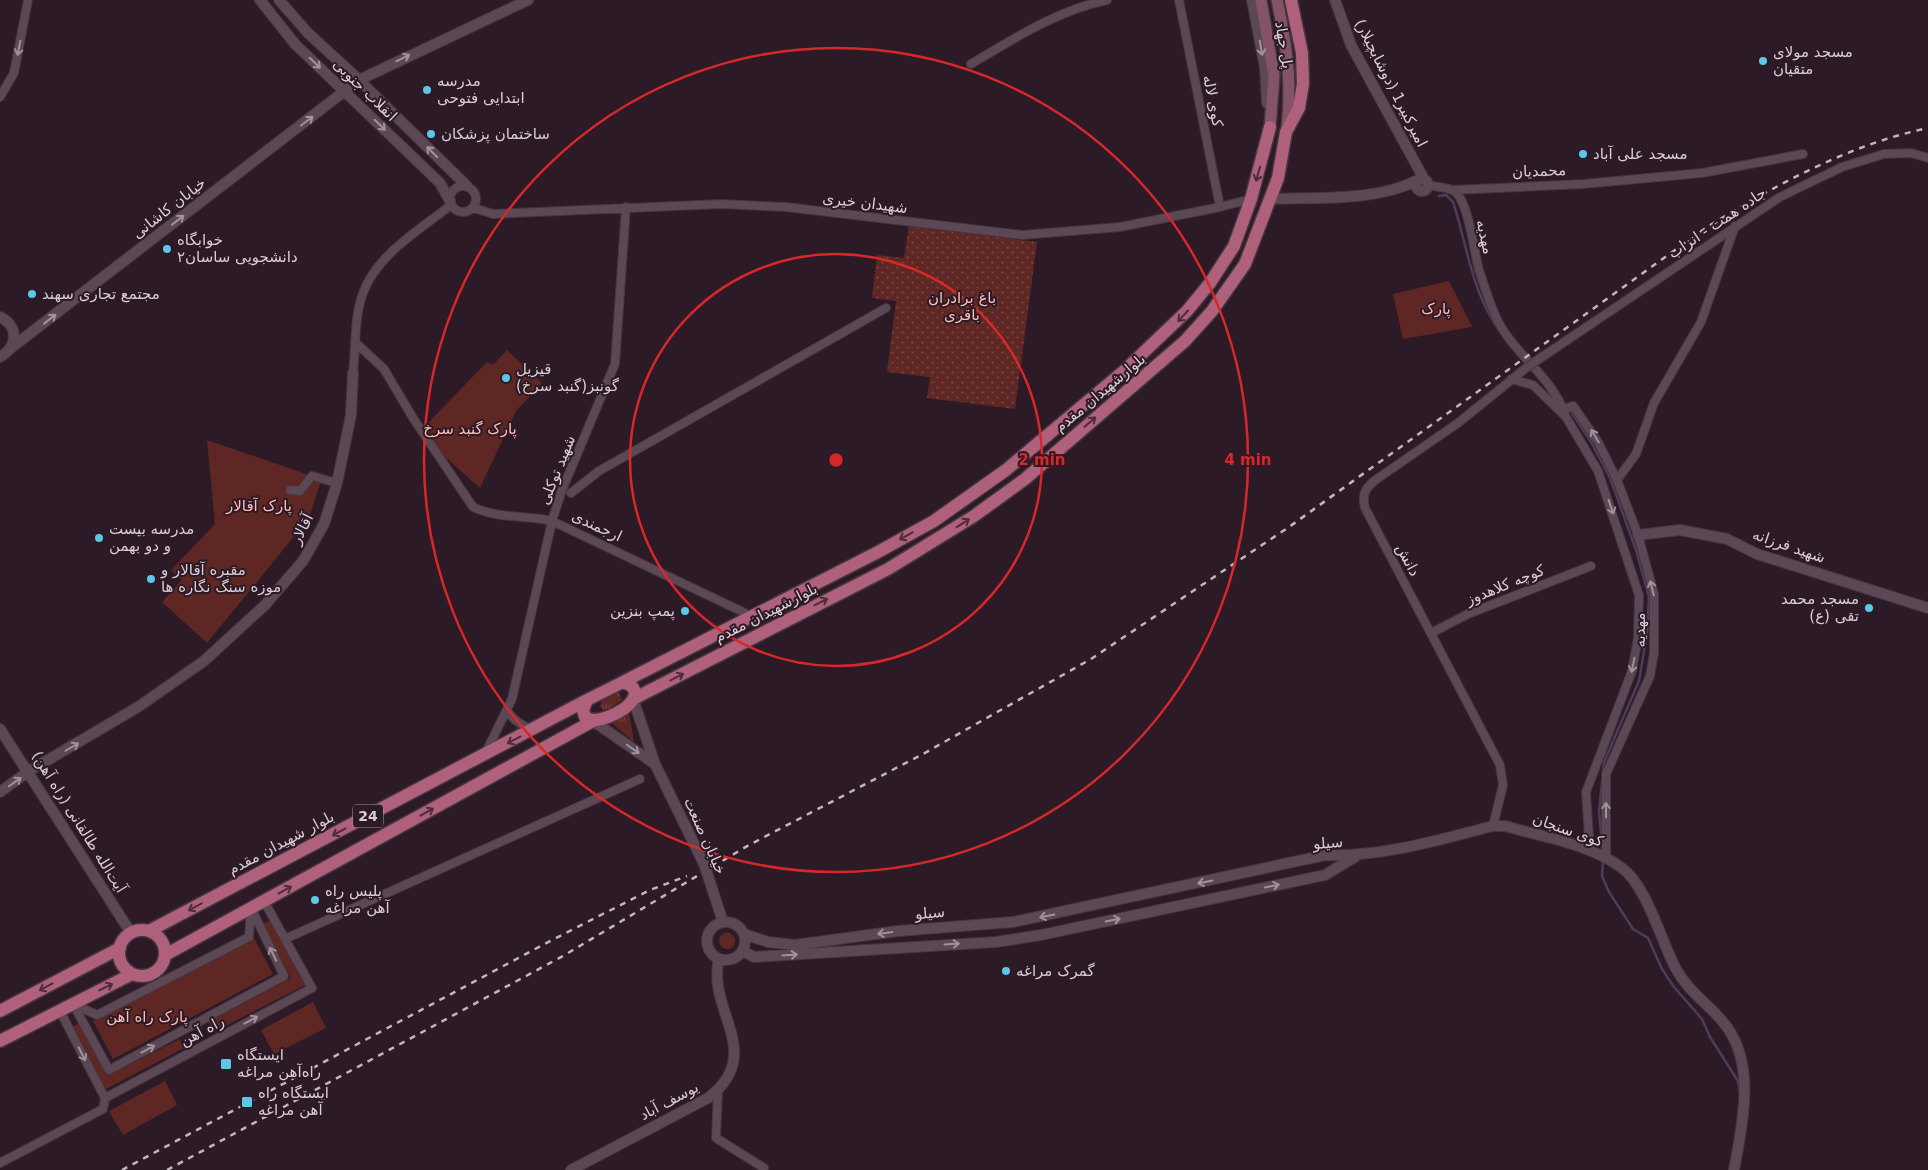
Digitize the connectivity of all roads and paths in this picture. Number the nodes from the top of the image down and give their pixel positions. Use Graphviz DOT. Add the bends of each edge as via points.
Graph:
graph roads {
  1 [pos="28,0"];
  2 [pos="260,0"];
  3 [pos="279,0"];
  4 [pos="528,0"];
  5 [pos="1106,0"];
  6 [pos="1179,0"];
  7 [pos="1252,0"];
  8 [pos="1262,0"];
  9 [pos="1277,0"];
  10 [pos="1291,0"];
  11 [pos="1334,0"];
  12 [pos="308,33"];
  13 [pos="295,44"];
  14 [pos="971,64"];
  15 [pos="359,80"];
  16 [pos="345,92"];
  17 [pos="0,97"];
  18 [pos="1270,127"];
  19 [pos="1286,132"];
  20 [pos="1802,154"];
  21 [pos="1928,158"];
  22 [pos="1422,184"];
  23 [pos="467,186"];
  24 [pos="1454,190"];
  25 [pos="1251,199"];
  26 [pos="1271,199"];
  27 [pos="450,203"];
  28 [pos="626,207"];
  29 [pos="474,208"];
  30 [pos="1220,208"];
  31 [pos="1735,226"];
  32 [pos="886,308"];
  33 [pos="0,317"];
  34 [pos="356,343"];
  35 [pos="11,348"];
  36 [pos="0,357"];
  37 [pos="1526,368"];
  38 [pos="353,373"];
  39 [pos="1511,379"];
  40 [pos="1565,414"];
  41 [pos="1617,480"];
  42 [pos="337,482"];
  43 [pos="290,490"];
  44 [pos="571,493"];
  45 [pos="552,520"];
  46 [pos="1638,535"];
  47 [pos="1621,539"];
  48 [pos="1591,566"];
  49 [pos="1928,608"];
  50 [pos="746,618"];
  51 [pos="1432,633"];
  52 [pos="621,682"];
  53 [pos="633,699"];
  54 [pos="587,700"];
  55 [pos="507,711"];
  56 [pos="593,721"];
  57 [pos="0,728"];
  58 [pos="532,730"];
  59 [pos="484,756"];
  60 [pos="655,764"];
  61 [pos="30,772"];
  62 [pos="640,779"];
  63 [pos="0,792"];
  64 [pos="1493,826"];
  65 [pos="1590,851"];
  66 [pos="1356,856"];
  67 [pos="1604,858"];
  68 [pos="264,901"];
  69 [pos="251,908"];
  70 [pos="723,922"];
  71 [pos="998,924"];
  72 [pos="149,931"];
  73 [pos="130,933"];
  74 [pos="744,934"];
  75 [pos="285,939"];
  76 [pos="996,942"];
  77 [pos="828,947"];
  78 [pos="120,948"];
  79 [pos="743,951"];
  80 [pos="165,955"];
  81 [pos="719,959"];
  82 [pos="132,974"];
  83 [pos="73,1004"];
  84 [pos="0,1011"];
  85 [pos="60,1011"];
  86 [pos="0,1041"];
  87 [pos="718,1091"];
  88 [pos="105,1098"];
  89 [pos="0,1163"];
  90 [pos="571,1170"];
  91 [pos="763,1170"];
  92 [pos="1734,1170"];
  1 -- 17 [label="street, one-way" via="14,73"];
  2 -- 13 [label="street, انقلاب جنوبی"];
  3 -- 12 [label="street, انقلاب جنوبی"];
  15 -- 4 [label="street, one-way"];
  5 -- 14 [label="street" via="1086,4 1021,34"];
  6 -- 30 [label="street, کوی لاله"];
  7 -- 18 [label="street, 24, one-way" via="1265,68"];
  8 -- 18 [label="main road, پل جهاد" via="1271,49 1274,95"];
  9 -- 19 [label="main road, پل جهاد" via="1287,46 1290,95"];
  10 -- 19 [label="main road, بلوارشهیدان مقدم / 24" via="1302,53 1303,84 1299,108"];
  11 -- 22 [label="street, امیرکبیر1 (دوشابچیلار)" via="1351,45"];
  12 -- 13 [label="street" via="304,43"];
  12 -- 15 [label="street, انقلاب جنوبی"];
  13 -- 16 [label="street, انقلاب جنوبی, one-way"];
  15 -- 16 [label="street, خیابان کاشانی"];
  23 -- 15 [label="street, انقلاب جنوبی, one-way"];
  16 -- 27 [label="street, انقلاب جنوبی, one-way" via="440,183"];
  35 -- 16 [label="street, خیابان کاشانی, one-way"];
  18 -- 25 [label="main road, بلوارشهیدان مقدم / 24, one-way"];
  19 -- 26 [label="main road, بلوارشهیدان مقدم / 24"];
  20 -- 24 [label="street, محمدیان" via="1702,173 1583,184"];
  21 -- 31 [label="street, جاده همت - انزاب" via="1911,153 1884,154 1842,167 1780,198"];
  22 -- 24 [label="street"];
  22 -- 26 [label="street" via="1361,195"];
  23 -- 27 [label="street" via="454,189"];
  23 -- 29 [label="street" via="476,195"];
  24 -- 40 [label="street, مهدیه" via="1465,211 1479,270 1495,316 1504,332 1547,380"];
  25 -- 30 [label="street, شهیدان خیری"];
  25 -- 50 [label="main road, بلوارشهیدان مقدم / 24, one-way" via="1234,246 1188,311 1124,371 1006,470 931,522"];
  53 -- 26 [label="main road, بلوارشهیدان مقدم / 24, one-way" via="888,569 1009,491 1185,341 1212,311 1245,264"];
  27 -- 29 [label="street" via="462,212"];
  27 -- 34 [label="street, آقالار" via="401,242 373,275 363,292"];
  28 -- 29 [label="street, شهیدان خیری" via="492,214"];
  28 -- 30 [label="street, شهیدان خیری" via="721,204 781,207 1022,235 1120,227"];
  28 -- 45 [label="street, شهید توکلی" via="615,364"];
  31 -- 37 [label="street, جاده همت - انزاب, bridge"];
  31 -- 41 [label="street" via="1701,322 1654,403 1636,454"];
  32 -- 44 [label="street" via="599,471"];
  33 -- 35 [label="street" via="8,321 14,331"];
  34 -- 38 [label="street, آقالار"];
  34 -- 45 [label="street, ارجمندی" via="384,369 473,507 487,514"];
  35 -- 36 [label="street, خیابان کاشانی"];
  37 -- 39 [label="street, دانش"];
  38 -- 42 [label="street, آقالار" via="350,415"];
  39 -- 40 [label="street" via="1532,385"];
  39 -- 51 [label="street, دانش" via="1458,423 1365,490 1365,508"];
  41 -- 40 [label="street, مهدیه, one-way" via="1598,442 1576,410 1570,407"];
  40 -- 47 [label="street, one-way" via="1598,471"];
  41 -- 46 [label="street, مهدیه"];
  42 -- 43 [label="street" via="312,476 300,491"];
  61 -- 42 [label="street, آقالار, one-way" via="138,707 204,661 265,605 303,561 324,524"];
  45 -- 50 [label="street, ارجمندی" via="745,613"];
  45 -- 55 [label="street, شهید توکلی"];
  46 -- 47 [label="street"];
  46 -- 49 [label="street, شهید فرزانه" via="1680,530 1727,539 1758,554"];
  67 -- 46 [label="street, مهدیه, one-way" via="1606,774 1650,676 1654,653 1654,594"];
  47 -- 65 [label="street, one-way" via="1639,595 1638,638 1632,671 1586,792"];
  48 -- 51 [label="street, کوچه کلاهدوز" via="1468,614"];
  50 -- 52 [label="main road, بلوارشهیدان مقدم / 24"];
  51 -- 64 [label="street, دانش" via="1500,765 1502,785"];
  52 -- 53 [label="main road" via="631,685"];
  52 -- 54 [label="main road, 24"];
  53 -- 56 [label="main road, 24" via="628,706"];
  53 -- 60 [label="street, خیابان صنعت"];
  54 -- 56 [label="main road" via="583,714"];
  54 -- 58 [label="main road, بلوار شهیدان مقدم / 24"];
  55 -- 58 [label="street"];
  55 -- 59 [label="street, شهید توکلی"];
  56 -- 60 [label="street, خیابان صنعت, one-way"];
  68 -- 56 [label="main road, 24, one-way"];
  57 -- 61 [label="street, (راه آهن) آیت‌الله طالقانی"];
  58 -- 59 [label="main road, بلوار شهیدان مقدم / 24, one-way"];
  59 -- 72 [label="main road, بلوار شهیدان مقدم / 24, one-way"];
  60 -- 70 [label="street, خیابان صنعت, bridge" via="704,864"];
  63 -- 61 [label="street, آقالار, one-way"];
  61 -- 73 [label="street, (راه آهن) آیت‌الله طالقانی"];
  62 -- 75 [label="street"];
  64 -- 65 [label="street, کوی سنجان" via="1505,826"];
  64 -- 66 [label="street, کوی سنجان" via="1415,846"];
  65 -- 67 [label="street, کوی سنجان"];
  66 -- 71 [label="street, سیلو, one-way" via="1326,855"];
  76 -- 66 [label="street, سیلو, one-way" via="1325,875"];
  67 -- 92 [label="street, کوی سنجان" via="1621,867 1637,884 1675,968 1692,993 1726,1026 1736,1043 1745,1102"];
  68 -- 69 [label="main road, 24"];
  68 -- 75 [label="street, راه آهن"];
  69 -- 80 [label="main road, 24"];
  69 -- 83 [label="street" via="249,937 98,1015"];
  83 -- 69 [label="street, راه آهن, one-way" via="109,1070 284,976"];
  70 -- 74 [label="street" via="736,924"];
  70 -- 81 [label="street" via="713,927 707,939 710,952"];
  71 -- 76 [label="street"];
  71 -- 77 [label="street, سیلو, one-way" via="898,931"];
  72 -- 73 [label="main road, 24"];
  72 -- 80 [label="main road" via="159,938"];
  73 -- 78 [label="main road"];
  74 -- 77 [label="street, سیلو" via="768,942"];
  74 -- 79 [label="street"];
  88 -- 75 [label="street, راه آهن, one-way" via="312,988"];
  77 -- 76 [label="street, سیلو, one-way"];
  79 -- 77 [label="street, سیلو, one-way" via="754,958"];
  78 -- 82 [label="main road" via="123,966"];
  78 -- 84 [label="main road, one-way"];
  79 -- 81 [label="street" via="734,959"];
  80 -- 82 [label="main road, 24" via="153,973 146,976"];
  81 -- 87 [label="street, یوسف آباد" via="715,974 736,1048 733,1067"];
  83 -- 82 [label="main road, 24, one-way"];
  83 -- 85 [label="main road, 24"];
  85 -- 86 [label="main road, 24"];
  85 -- 88 [label="street, one-way"];
  87 -- 90 [label="street, یوسف آباد"];
  87 -- 91 [label="street" via="716,1138"];
  88 -- 89 [label="street" via="103,1109"];
}
